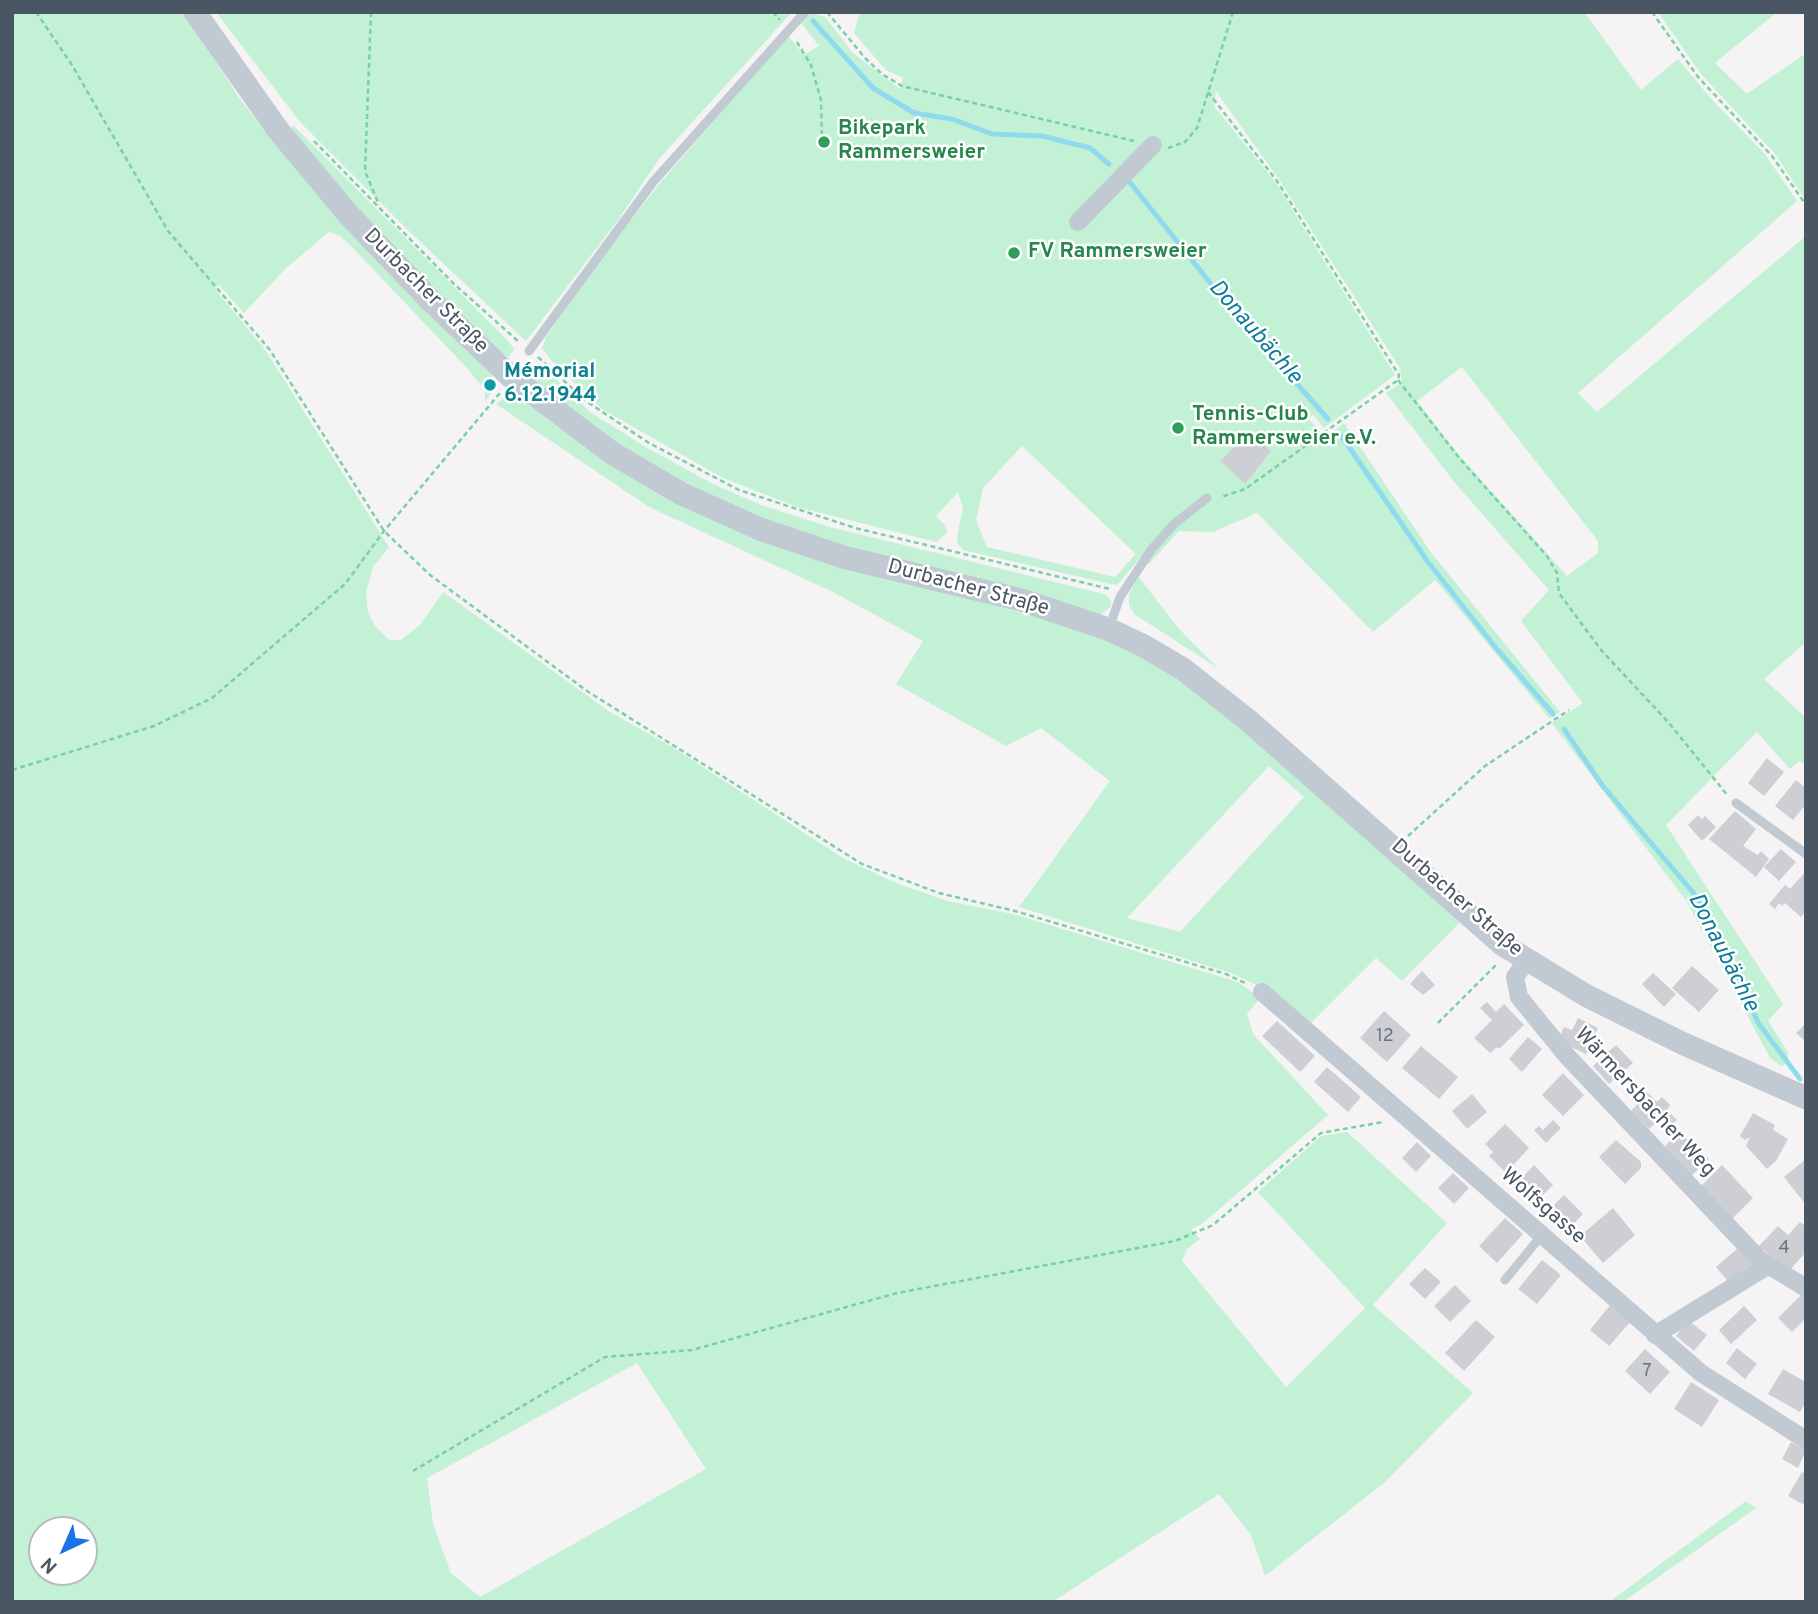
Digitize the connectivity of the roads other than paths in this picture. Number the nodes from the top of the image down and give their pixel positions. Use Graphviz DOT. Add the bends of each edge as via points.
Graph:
graph roads {
  1 [pos="195,12"];
  2 [pos="805,12"];
  3 [pos="1153,145"];
  4 [pos="1078,222"];
  5 [pos="529,351"];
  6 [pos="1207,498"];
  7 [pos="1108,629"];
  8 [pos="1737,803"];
  9 [pos="1806,854"];
  10 [pos="1527,960"];
  11 [pos="1262,992"];
  12 [pos="1806,1098"];
  13 [pos="1541,1236"];
  14 [pos="1769,1265"];
  15 [pos="1505,1280"];
  16 [pos="1806,1287"];
  17 [pos="1655,1335"];
  18 [pos="1806,1440"];
  1 -- 7 [label="street, Durbacher Straße" via="278,130 348,214 431,302 510,376 612,453 682,494 760,529 843,557 1021,600"];
  2 -- 5 [label="lane" via="653,182"];
  3 -- 4 [label="street"];
  6 -- 7 [label="lane" via="1151,550 1120,597"];
  7 -- 10 [label="street, Durbacher Straße" via="1183,669 1249,721 1503,945"];
  8 -- 9 [label="lane"];
  10 -- 12 [label="street, Durbacher Straße" via="1684,1044"];
  10 -- 14 [label="street, Wärmersbacher Weg" via="1515,978 1519,997 1567,1056"];
  11 -- 13 [label="street, Wolfsgasse"];
  13 -- 15 [label="lane"];
  13 -- 17 [label="street, Wolfsgasse"];
  14 -- 16 [label="street, Wärmersbacher Weg"];
  14 -- 17 [label="street"];
  17 -- 18 [label="street, Wolfsgasse" via="1701,1373"];
}
